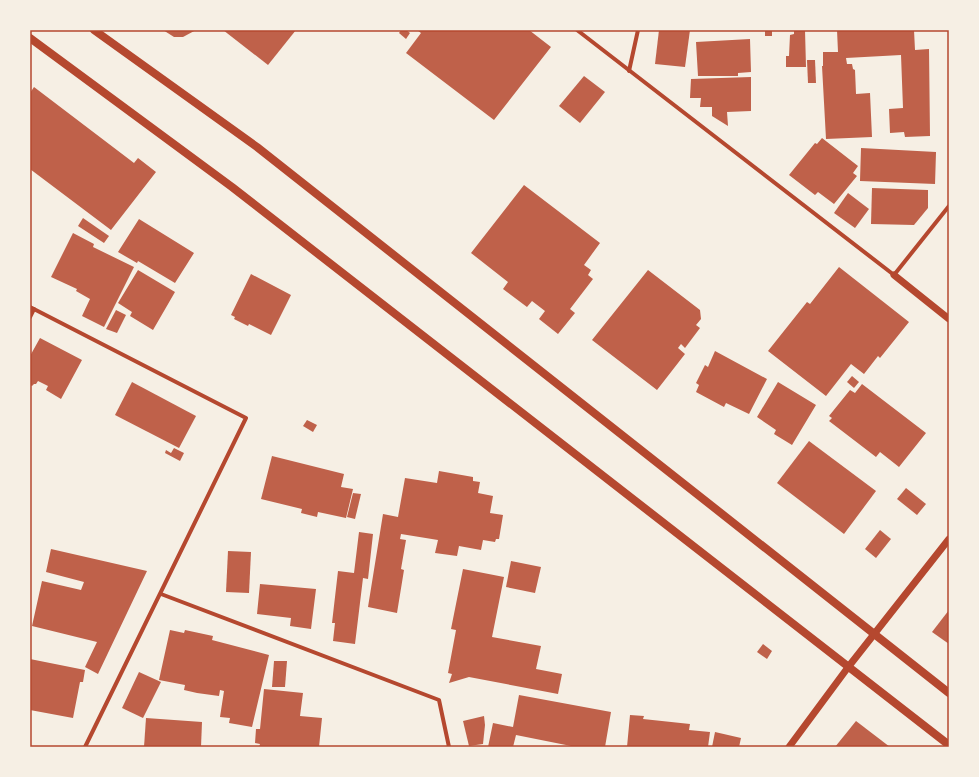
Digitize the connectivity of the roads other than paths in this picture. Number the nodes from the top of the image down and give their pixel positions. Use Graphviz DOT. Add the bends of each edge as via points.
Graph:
graph roads {
  1 [pos="94,30"];
  2 [pos="577,30"];
  3 [pos="638,30"];
  4 [pos="30,38"];
  5 [pos="629,71"];
  6 [pos="949,206"];
  7 [pos="894,275"];
  8 [pos="32,308"];
  9 [pos="30,317"];
  10 [pos="949,319"];
  11 [pos="949,539"];
  12 [pos="161,594"];
  13 [pos="875,635"];
  14 [pos="849,666"];
  15 [pos="949,693"];
  16 [pos="949,745"];
  17 [pos="85,747"];
  18 [pos="449,747"];
  19 [pos="789,747"];
  1 -- 13 [label="main road" via="257,147"];
  2 -- 5 [label="street"];
  3 -- 5 [label="street"];
  4 -- 14 [label="main road" via="232,187"];
  5 -- 7 [label="street"];
  6 -- 7 [label="street"];
  7 -- 10 [label="street"];
  8 -- 9 [label="street"];
  8 -- 12 [label="street" via="246,418"];
  11 -- 13 [label="street"];
  12 -- 17 [label="street"];
  12 -- 18 [label="street" via="438,700"];
  13 -- 14 [label="street"];
  13 -- 15 [label="main road"];
  14 -- 16 [label="main road"];
  14 -- 19 [label="street"];
}
